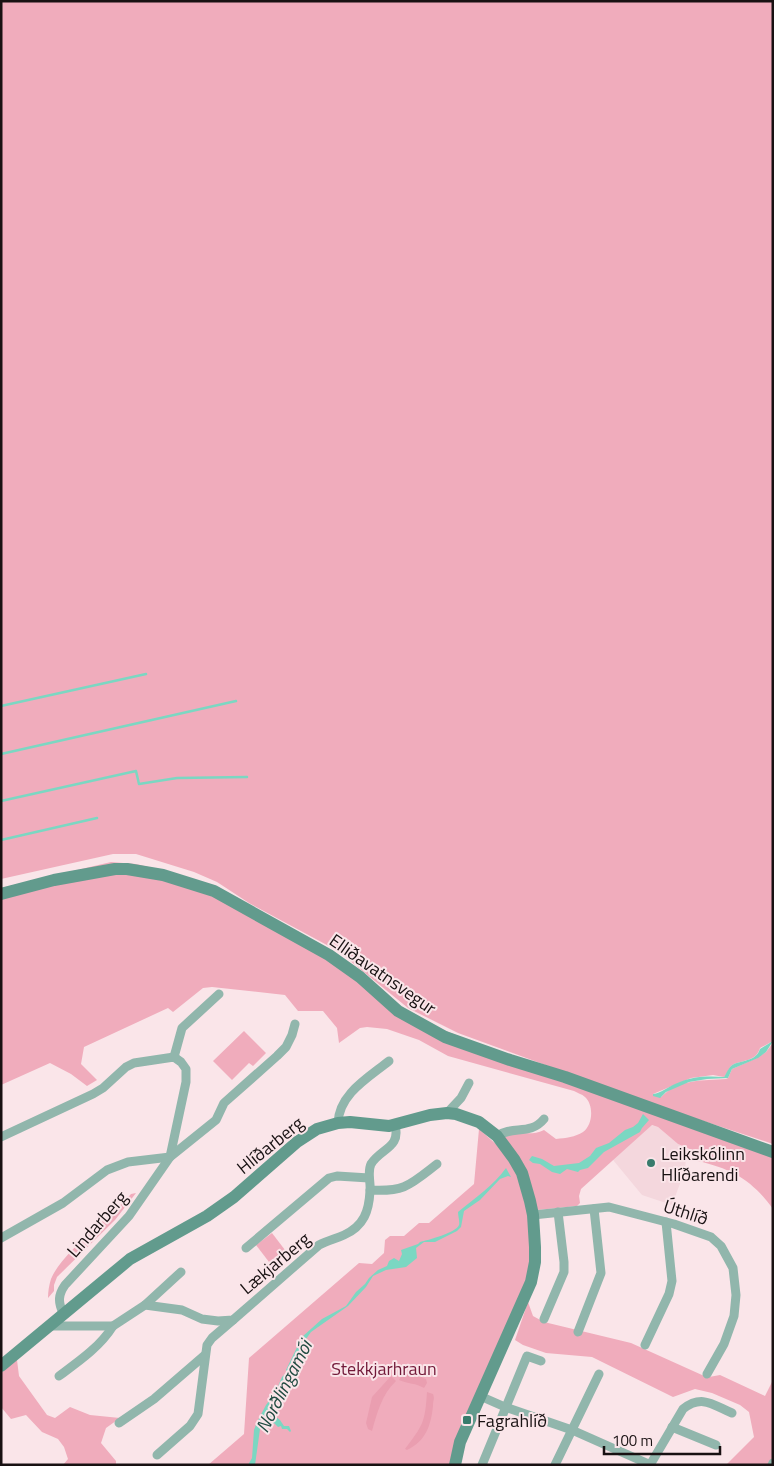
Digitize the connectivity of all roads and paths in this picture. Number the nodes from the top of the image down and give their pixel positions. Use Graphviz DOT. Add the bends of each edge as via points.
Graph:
graph roads {
  1 [pos="1,894"];
  2 [pos="219,994"];
  3 [pos="295,1024"];
  4 [pos="174,1057"];
  5 [pos="389,1061"];
  6 [pos="470,1084"];
  7 [pos="447,1113"];
  8 [pos="544,1119"];
  9 [pos="338,1123"];
  10 [pos="396,1124"];
  11 [pos="497,1136"];
  12 [pos="1,1137"];
  13 [pos="773,1152"];
  14 [pos="170,1157"];
  15 [pos="437,1164"];
  16 [pos="370,1178"];
  17 [pos="370,1190"];
  18 [pos="594,1209"];
  19 [pos="558,1212"];
  20 [pos="533,1215"];
  21 [pos="666,1222"];
  22 [pos="1,1238"];
  23 [pos="246,1248"];
  24 [pos="181,1272"];
  25 [pos="145,1305"];
  26 [pos="63,1313"];
  27 [pos="233,1320"];
  28 [pos="544,1320"];
  29 [pos="51,1326"];
  30 [pos="113,1326"];
  31 [pos="578,1332"];
  32 [pos="645,1346"];
  33 [pos="205,1355"];
  34 [pos="541,1362"];
  35 [pos="1,1366"];
  36 [pos="599,1374"];
  37 [pos="707,1374"];
  38 [pos="59,1376"];
  39 [pos="480,1396"];
  40 [pos="505,1408"];
  41 [pos="732,1413"];
  42 [pos="119,1423"];
  43 [pos="672,1428"];
  44 [pos="572,1430"];
  45 [pos="716,1445"];
  46 [pos="157,1455"];
  47 [pos="455,1465"];
  48 [pos="482,1465"];
  49 [pos="555,1465"];
  50 [pos="650,1465"];
  1 -- 13 [label="street, Elliðavatnsvegur" via="115,868 163,875 214,891 330,955 398,1010 445,1037"];
  2 -- 4 [label="street" via="182,1028"];
  3 -- 14 [label="street, Lindarberg" via="289,1041 277,1056 224,1103 216,1120"];
  4 -- 12 [label="street" via="134,1063 93,1094"];
  4 -- 14 [label="street, Lindarberg" via="186,1069 186,1082"];
  5 -- 9 [label="street" via="345,1099"];
  6 -- 7 [label="street"];
  7 -- 10 [label="street, Hlíðarberg"];
  7 -- 11 [label="street, Hlíðarberg" via="479,1122"];
  8 -- 11 [label="street" via="531,1129 510,1130"];
  9 -- 10 [label="street, Hlíðarberg"];
  9 -- 26 [label="street, Hlíðarberg" via="318,1129 297,1142 227,1202 130,1259"];
  10 -- 16 [label="street, Lækjarberg" via="394,1142 372,1163"];
  11 -- 20 [label="street, Hlíðarberg" via="522,1173"];
  14 -- 22 [label="street, Lindarberg" via="128,1162 106,1170 63,1204"];
  14 -- 26 [label="street, Lindarberg" via="129,1216 65,1285 59,1299"];
  15 -- 17 [label="street" via="398,1190"];
  16 -- 17 [label="street, Lækjarberg"];
  16 -- 23 [label="street, Lækjarberg" via="329,1178"];
  17 -- 27 [label="street, Lækjarberg" via="366,1216 355,1228 319,1245"];
  18 -- 19 [label="street, Úthlíð"];
  18 -- 21 [label="street, Úthlíð" via="609,1207"];
  18 -- 31 [label="street" via="601,1273"];
  19 -- 20 [label="street, Úthlíð"];
  19 -- 28 [label="street" via="564,1272"];
  20 -- 39 [label="street, Hlíðarberg" via="535,1262 531,1282"];
  21 -- 32 [label="street" via="672,1280 669,1294"];
  21 -- 37 [label="street, Úthlíð" via="711,1237 721,1246 733,1268 734,1316 724,1344"];
  24 -- 25 [label="street"];
  25 -- 27 [label="street" via="182,1310 202,1319"];
  25 -- 30 [label="street"];
  26 -- 29 [label="street, Hlíðarberg"];
  27 -- 33 [label="street, Lækjarberg" via="212,1338"];
  29 -- 30 [label="street"];
  29 -- 35 [label="street, Hlíðarberg"];
  30 -- 38 [label="street" via="98,1344"];
  33 -- 42 [label="street, Lækjarberg" via="154,1399"];
  33 -- 46 [label="street, Lækjarberg" via="198,1414 190,1426"];
  34 -- 40 [label="street" via="527,1356"];
  36 -- 44 [label="street"];
  39 -- 40 [label="street"];
  39 -- 47 [label="street, Hlíðarberg" via="460,1442"];
  40 -- 44 [label="street"];
  40 -- 48 [label="street"];
  41 -- 43 [label="street" via="698,1401 683,1409"];
  43 -- 45 [label="street"];
  43 -- 50 [label="street"];
  44 -- 49 [label="street"];
  44 -- 50 [label="street"];
}
